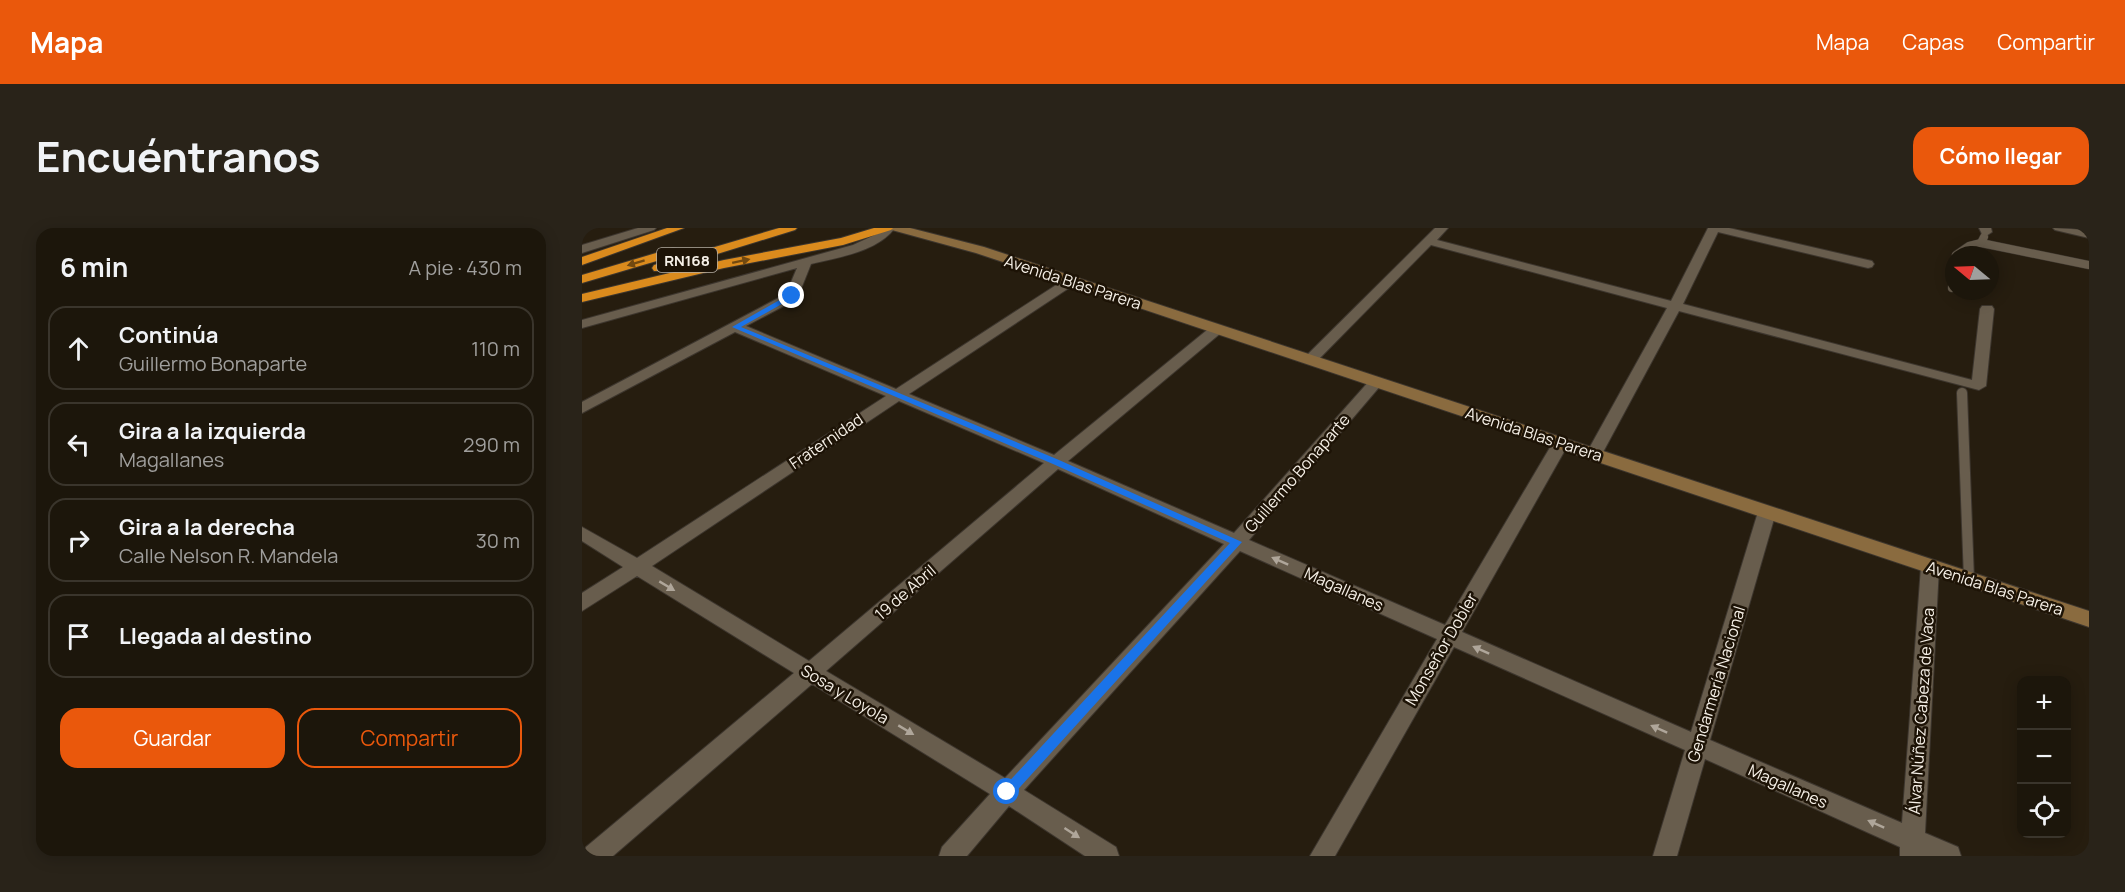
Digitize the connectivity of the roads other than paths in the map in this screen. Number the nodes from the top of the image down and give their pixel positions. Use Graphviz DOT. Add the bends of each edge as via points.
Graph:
graph roads {
  1 [pos="650,228"];
  2 [pos="678,228"];
  3 [pos="752,228"];
  4 [pos="791,228"];
  5 [pos="888,228"];
  6 [pos="896,228"];
  7 [pos="928,228"];
  8 [pos="1442,228"];
  9 [pos="1714,228"];
  10 [pos="2059,228"];
  11 [pos="1984,234"];
  12 [pos="2089,234"];
  13 [pos="1429,241"];
  14 [pos="1969,246"];
  15 [pos="582,249"];
  16 [pos="980,250"];
  17 [pos="582,261"];
  18 [pos="806,262"];
  19 [pos="1868,264"];
  20 [pos="2089,265"];
  21 [pos="582,279"];
  22 [pos="1071,281"];
  23 [pos="582,291"];
  24 [pos="582,298"];
  25 [pos="1675,306"];
  26 [pos="1987,309"];
  27 [pos="582,324"];
  28 [pos="736,327"];
  29 [pos="1217,329"];
  30 [pos="1310,360"];
  31 [pos="1376,382"];
  32 [pos="1962,393"];
  33 [pos="896,395"];
  34 [pos="582,408"];
  35 [pos="1561,443"];
  36 [pos="1594,454"];
  37 [pos="1056,462"];
  38 [pos="1767,512"];
  39 [pos="582,533"];
  40 [pos="1237,542"];
  41 [pos="636,567"];
  42 [pos="1930,567"];
  43 [pos="1969,579"];
  44 [pos="582,603"];
  45 [pos="2089,619"];
  46 [pos="1448,635"];
  47 [pos="811,673"];
  48 [pos="1698,746"];
  49 [pos="1007,792"];
  50 [pos="1912,848"];
  51 [pos="595,856"];
  52 [pos="951,856"];
  53 [pos="1107,856"];
  54 [pos="1322,856"];
  55 [pos="1665,856"];
  56 [pos="1949,856"];
  1 -- 15 [label="street"];
  2 -- 17 [label="highway"];
  3 -- 21 [label="highway, RN168, one-way"];
  4 -- 23 [label="highway, RN168"];
  5 -- 18 [label="street" via="872,242"];
  24 -- 5 [label="highway, one-way"];
  6 -- 16 [label="main road"];
  7 -- 16 [label="main road"];
  8 -- 13 [label="street"];
  9 -- 19 [label="street"];
  9 -- 25 [label="street"];
  10 -- 12 [label="street"];
  11 -- 14 [label="lane"];
  11 -- 20 [label="lane"];
  13 -- 25 [label="street"];
  13 -- 30 [label="street"];
  16 -- 22 [label="main road, Avenida Blas Parera"];
  18 -- 27 [label="street"];
  18 -- 28 [label="street" via="792,296"];
  22 -- 29 [label="main road, Avenida Blas Parera"];
  22 -- 33 [label="street, Fraternidad"];
  25 -- 26 [label="street" via="1978,386"];
  25 -- 36 [label="street"];
  28 -- 33 [label="street, Magallanes"];
  28 -- 34 [label="street"];
  29 -- 30 [label="main road, Avenida Blas Parera"];
  29 -- 37 [label="street, 19 de Abril"];
  30 -- 31 [label="main road, Avenida Blas Parera"];
  31 -- 35 [label="main road, Avenida Blas Parera"];
  31 -- 40 [label="street, Guillermo Bonaparte"];
  32 -- 43 [label="lane"];
  33 -- 37 [label="street, Magallanes"];
  33 -- 41 [label="street, Fraternidad"];
  35 -- 36 [label="main road, Avenida Blas Parera"];
  35 -- 46 [label="street, Monseñor Dobler"];
  36 -- 38 [label="main road, Avenida Blas Parera"];
  37 -- 40 [label="street, Magallanes"];
  37 -- 47 [label="street, 19 de Abril"];
  38 -- 42 [label="main road, Avenida Blas Parera"];
  38 -- 48 [label="street, Gendarmería Nacional"];
  39 -- 41 [label="street, Sosa y Loyola"];
  46 -- 40 [label="street, Magallanes, one-way"];
  40 -- 49 [label="street, Guillermo Bonaparte"];
  41 -- 44 [label="street, Fraternidad"];
  41 -- 47 [label="street, Sosa y Loyola, one-way"];
  42 -- 43 [label="main road, Avenida Blas Parera"];
  42 -- 50 [label="street, Álvar Núñez Cabeza de Vaca"];
  43 -- 45 [label="main road, Avenida Blas Parera"];
  48 -- 46 [label="street, Magallanes, one-way"];
  46 -- 54 [label="street, Monseñor Dobler"];
  47 -- 49 [label="street, Sosa y Loyola, one-way"];
  47 -- 51 [label="street, 19 de Abril"];
  50 -- 48 [label="street, Magallanes, one-way"];
  48 -- 55 [label="street, Gendarmería Nacional"];
  49 -- 52 [label="street, Guillermo Bonaparte"];
  49 -- 53 [label="street, Sosa y Loyola, one-way"];
  50 -- 56 [label="street, Magallanes"];
}
